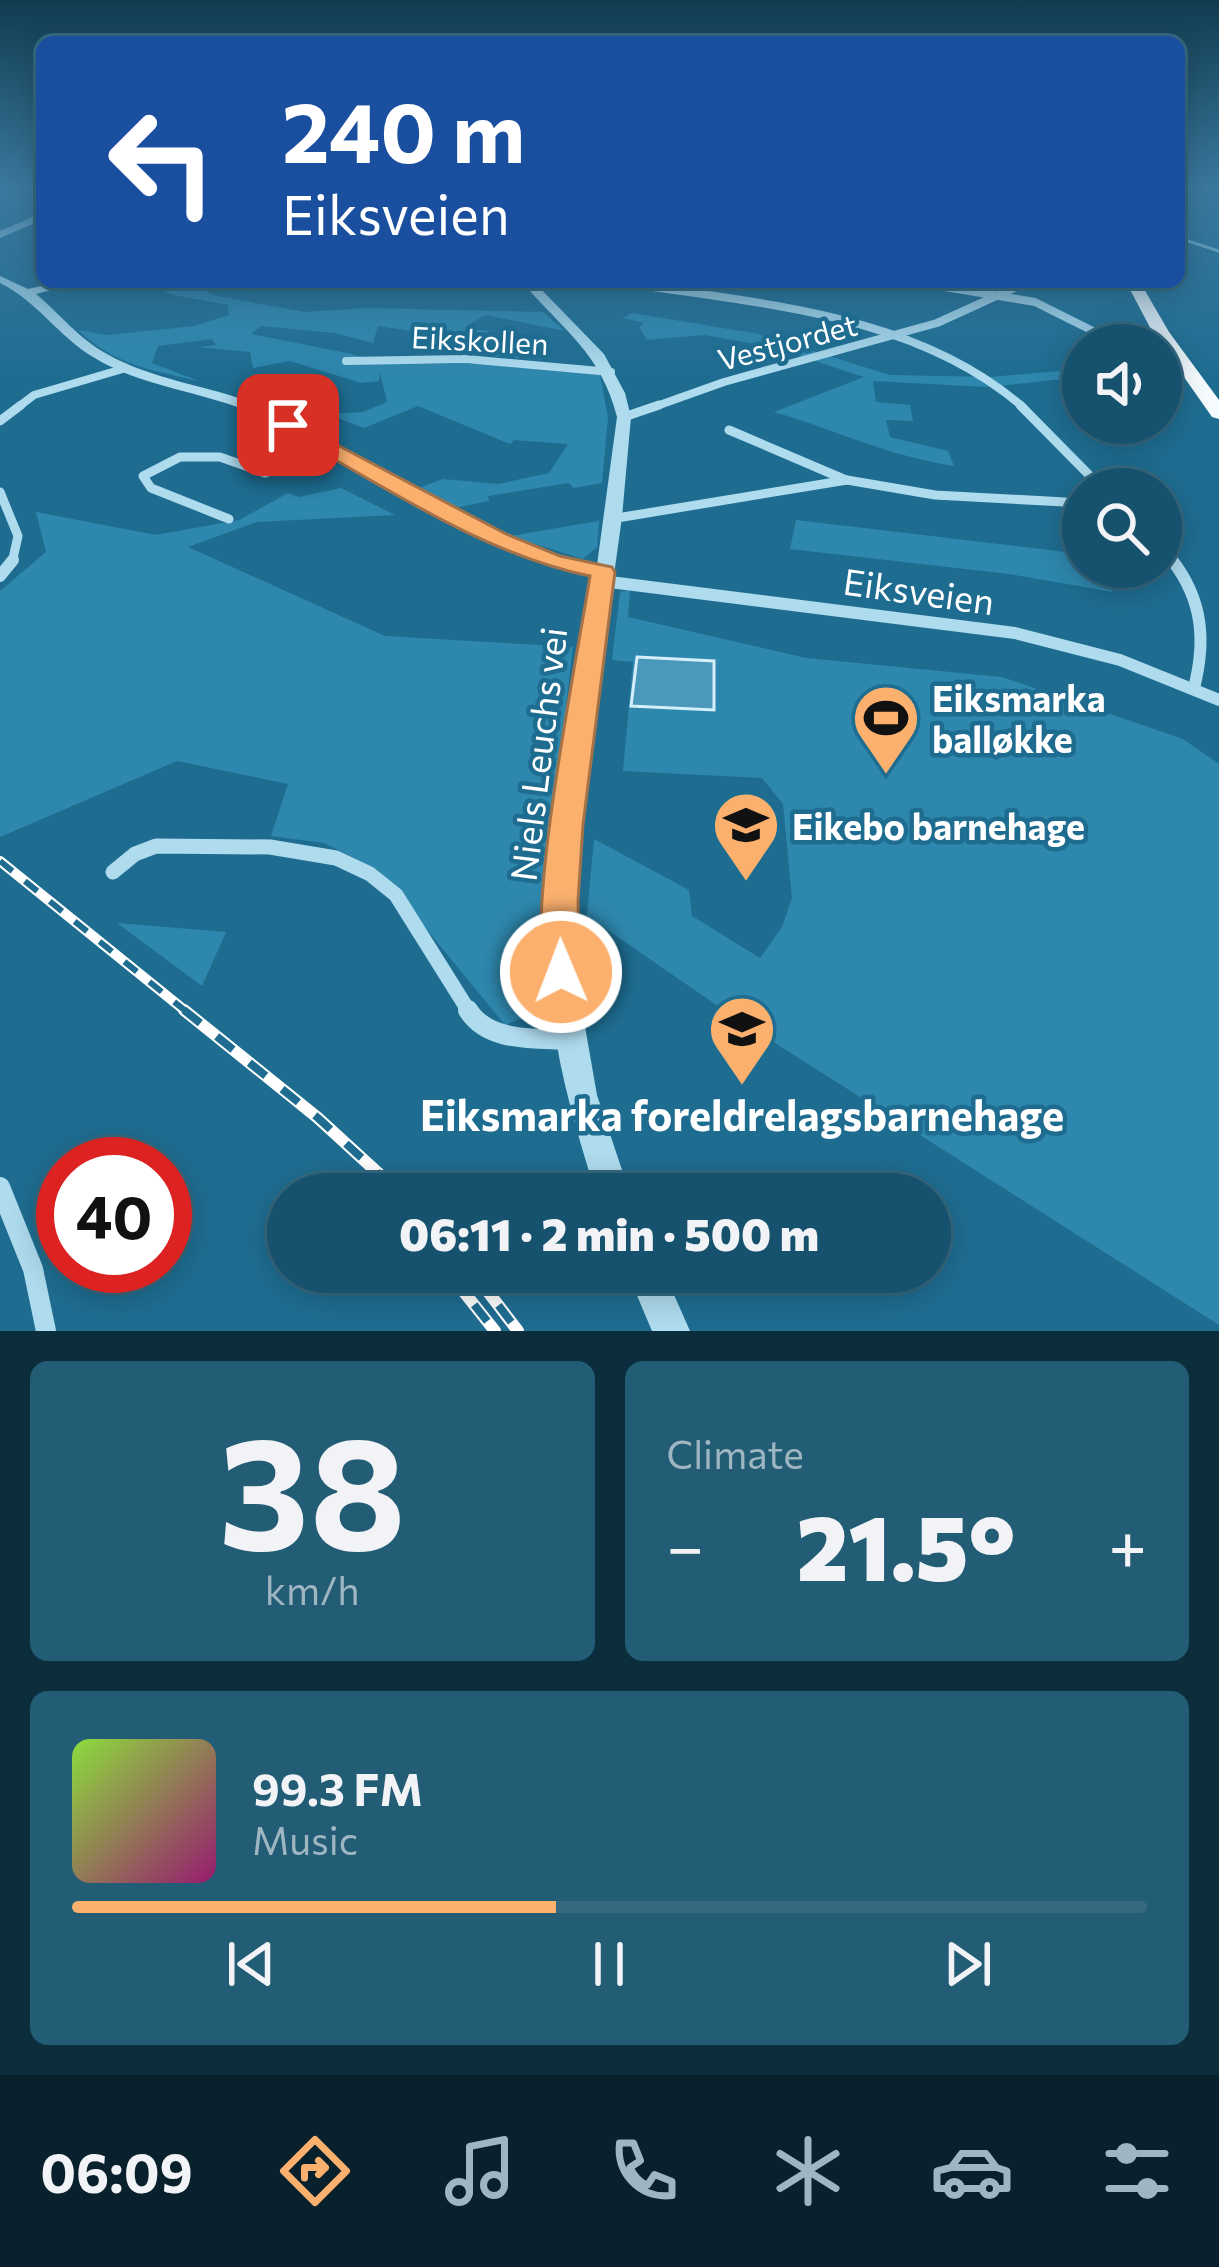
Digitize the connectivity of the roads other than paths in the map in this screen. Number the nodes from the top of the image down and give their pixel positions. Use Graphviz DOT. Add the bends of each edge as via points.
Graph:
graph roads {
  1 [pos="0,279"];
  2 [pos="49,288"];
  3 [pos="534,288"];
  4 [pos="657,288"];
  5 [pos="960,288"];
  6 [pos="1017,288"];
  7 [pos="1137,288"];
  8 [pos="1146,288"];
  9 [pos="32,292"];
  10 [pos="1006,294"];
  11 [pos="1086,324"];
  12 [pos="1158,324"];
  13 [pos="1161,324"];
  14 [pos="895,337"];
  15 [pos="346,361"];
  16 [pos="1182,361"];
  17 [pos="126,368"];
  18 [pos="610,372"];
  19 [pos="1219,413"];
  20 [pos="624,417"];
  21 [pos="0,421"];
  22 [pos="729,430"];
  23 [pos="334,451"];
  24 [pos="1082,468"];
  25 [pos="847,480"];
  26 [pos="0,492"];
  27 [pos="1062,502"];
  28 [pos="229,519"];
  29 [pos="610,519"];
  30 [pos="1182,573"];
  31 [pos="602,576"];
  32 [pos="0,577"];
  33 [pos="1194,688"];
  34 [pos="1219,700"];
  35 [pos="113,872"];
  36 [pos="569,1039"];
  37 [pos="605,1173"];
  38 [pos="0,1187"];
  39 [pos="654,1293"];
  40 [pos="46,1331"];
  41 [pos="671,1331"];
  1 -- 9 [label="street, Eiksveien"];
  2 -- 9 [label="street"];
  3 -- 18 [label="street, Niels Leuchs vei"];
  4 -- 14 [label="street" via="785,308"];
  5 -- 10 [label="street"];
  6 -- 10 [label="street, Vestjordet"];
  7 -- 12 [label="main road"];
  8 -- 13 [label="main road"];
  9 -- 17 [label="street, Eiksveien" via="89,349"];
  10 -- 11 [label="street" via="1066,310"];
  10 -- 14 [label="street, Vestjordet"];
  14 -- 20 [label="street, Vestjordet"];
  14 -- 24 [label="street" via="1004,392"];
  15 -- 18 [label="street, Eikskollen" via="466,359"];
  16 -- 19 [label="main road"];
  17 -- 21 [label="street" via="34,395"];
  17 -- 23 [label="street, Eiksveien" via="250,406"];
  18 -- 20 [label="street, Niels Leuchs vei"];
  20 -- 29 [label="street, Niels Leuchs vei"];
  22 -- 25 [label="street"];
  23 -- 28 [label="street" via="265,473 220,457 180,457 143,476 151,488"];
  23 -- 31 [label="street, Eiksveien" via="512,545"];
  25 -- 27 [label="street" via="935,496"];
  25 -- 29 [label="street"];
  26 -- 32 [label="street" via="21,540"];
  29 -- 31 [label="street, Niels Leuchs vei"];
  30 -- 33 [label="street" via="1200,607"];
  31 -- 33 [label="street, Eiksveien" via="1015,633"];
  31 -- 36 [label="street, Niels Leuchs vei" via="560,901"];
  33 -- 34 [label="street, Eiksveien"];
  35 -- 36 [label="street" via="156,846 270,847 336,858 396,896 476,1024 508,1036"];
  36 -- 37 [label="street, Niels Leuchs vei"];
  38 -- 40 [label="street" via="33,1269"];
  39 -- 41 [label="street"];
}
